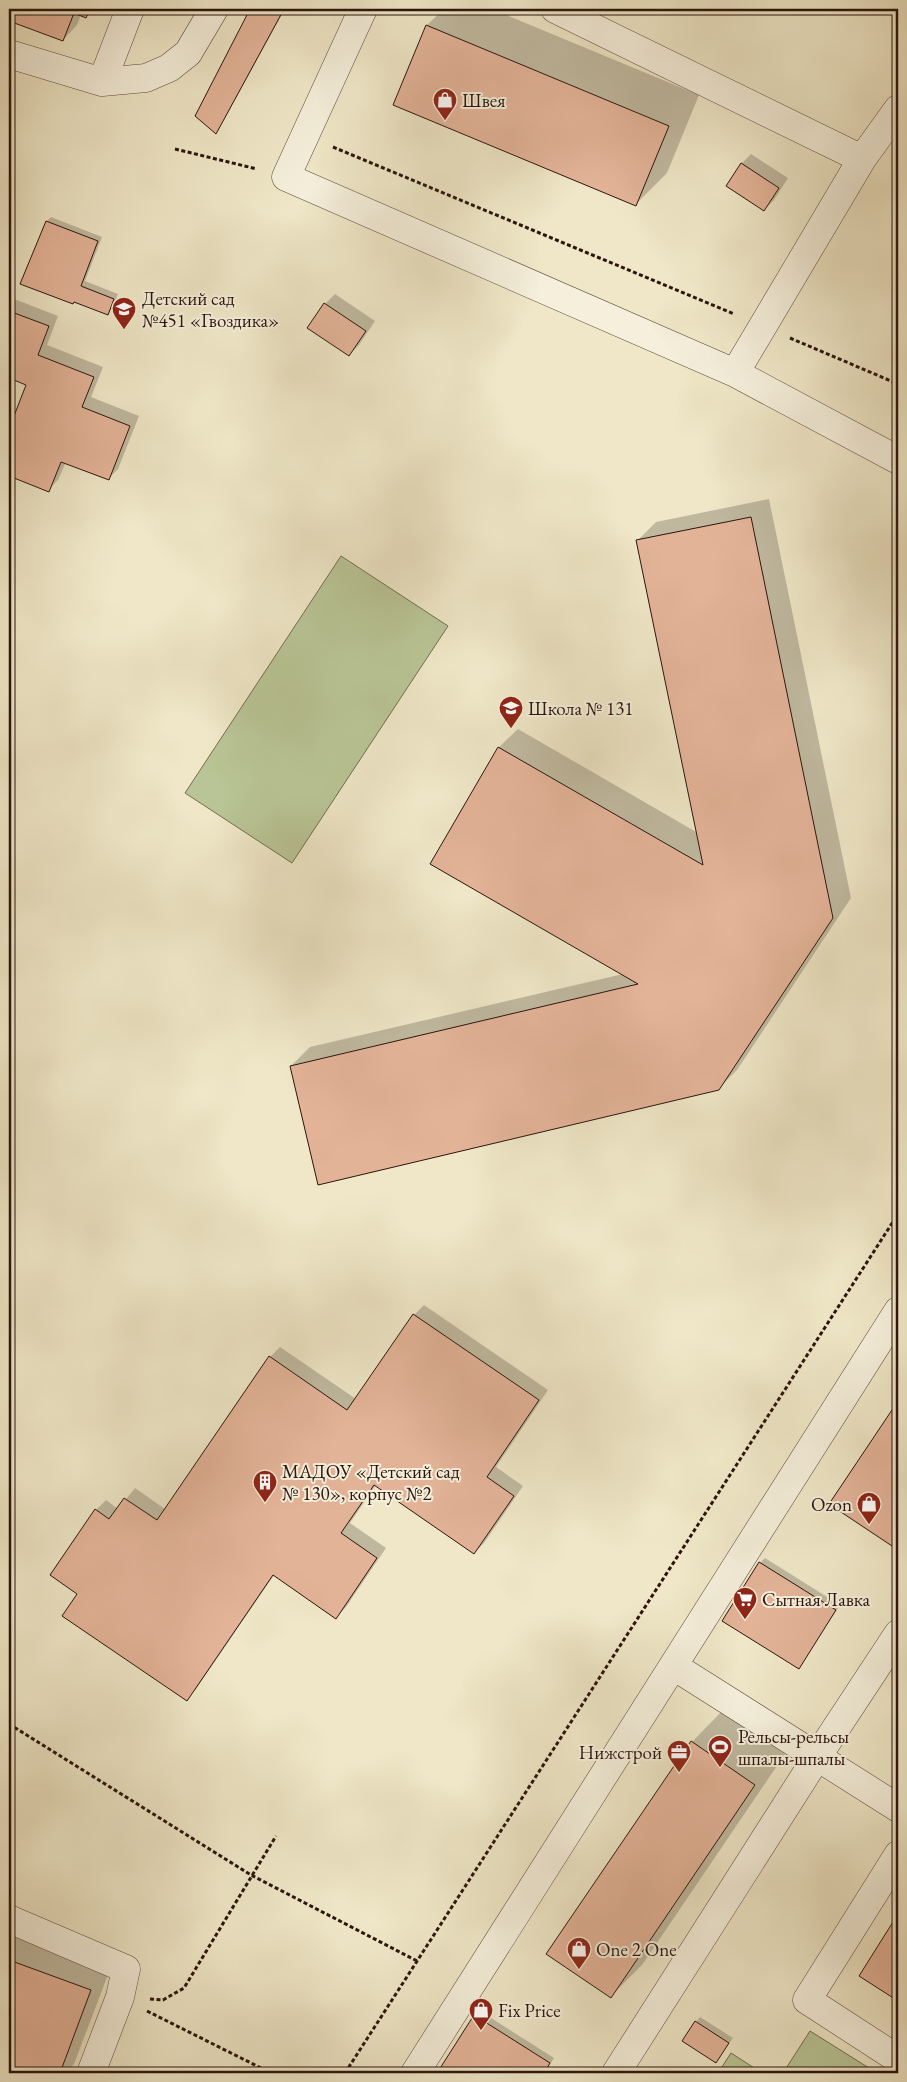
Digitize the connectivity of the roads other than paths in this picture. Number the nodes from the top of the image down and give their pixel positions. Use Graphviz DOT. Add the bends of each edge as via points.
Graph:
graph roads {
  1 [pos="130,9"];
  2 [pos="214,9"];
  3 [pos="363,9"];
  4 [pos="555,9"];
  5 [pos="9,54"];
  6 [pos="102,82"];
  7 [pos="898,109"];
  8 [pos="862,158"];
  9 [pos="734,373"];
  10 [pos="898,460"];
  11 [pos="898,1311"];
  12 [pos="898,1634"];
  13 [pos="675,1667"];
  14 [pos="817,1757"];
  15 [pos="898,1808"];
  16 [pos="898,1855"];
  17 [pos="9,1918"];
  18 [pos="898,2059"];
  19 [pos="91,2073"];
  20 [pos="415,2073"];
  21 [pos="616,2073"];
  1 -- 6 [label="lane"];
  2 -- 6 [label="lane" via="188,53 169,68 146,78"];
  3 -- 9 [label="lane" via="286,177"];
  4 -- 8 [label="lane"];
  5 -- 6 [label="lane"];
  7 -- 8 [label="lane"];
  8 -- 9 [label="lane"];
  9 -- 10 [label="lane"];
  11 -- 13 [label="lane"];
  12 -- 14 [label="lane"];
  13 -- 14 [label="lane"];
  13 -- 20 [label="lane"];
  14 -- 15 [label="lane"];
  14 -- 21 [label="lane"];
  16 -- 18 [label="lane" via="808,2000"];
  17 -- 19 [label="lane" via="126,1969 120,1997"];
}
